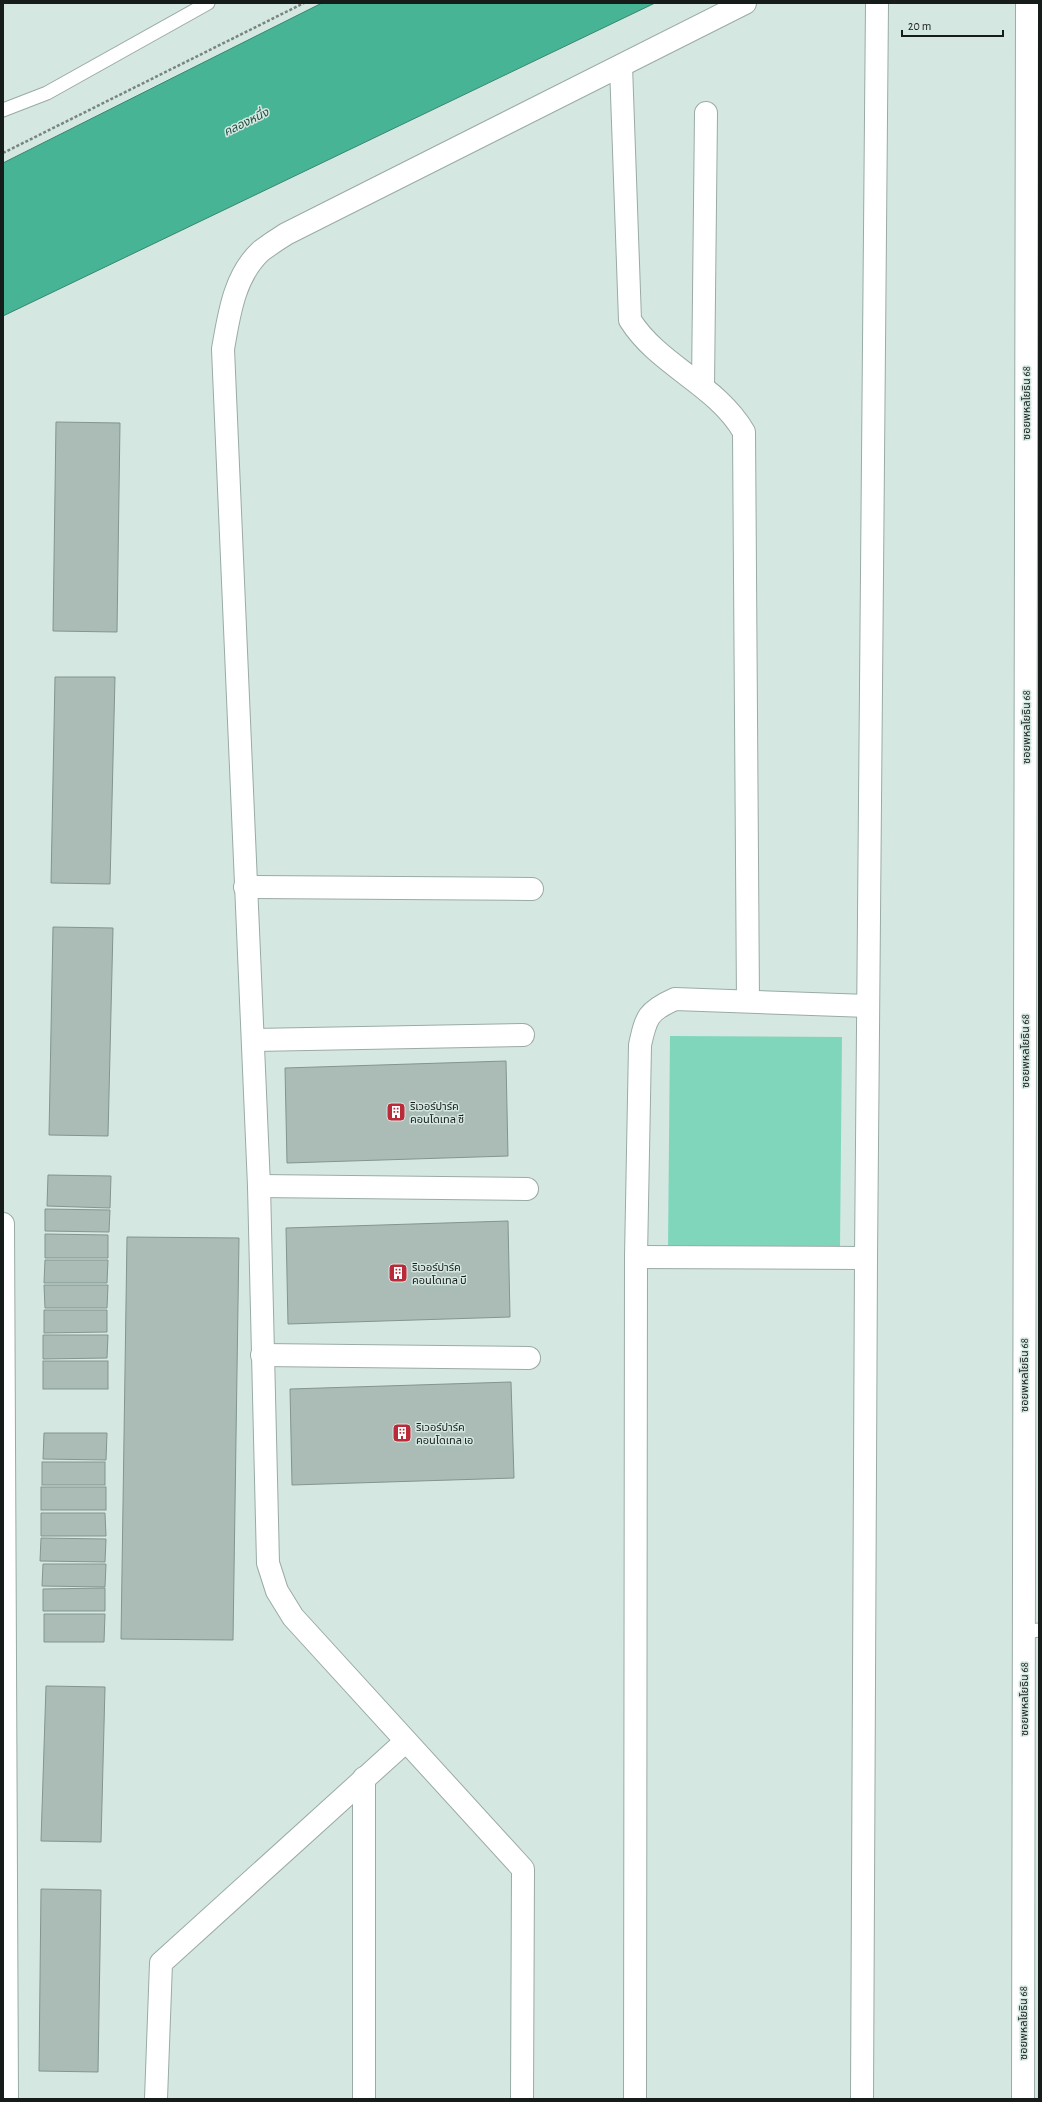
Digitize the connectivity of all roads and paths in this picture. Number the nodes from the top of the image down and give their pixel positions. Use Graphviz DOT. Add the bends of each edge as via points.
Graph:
graph roads {
  1 [pos="208,3"];
  2 [pos="304,3"];
  3 [pos="746,3"];
  4 [pos="877,3"];
  5 [pos="1027,3"];
  6 [pos="621,66"];
  7 [pos="3,110"];
  8 [pos="706,113"];
  9 [pos="3,153"];
  10 [pos="703,386"];
  11 [pos="245,887"];
  12 [pos="532,889"];
  13 [pos="748,1002"];
  14 [pos="868,1006"];
  15 [pos="523,1035"];
  16 [pos="253,1040"];
  17 [pos="259,1186"];
  18 [pos="527,1189"];
  19 [pos="3,1224"];
  20 [pos="636,1257"];
  21 [pos="866,1258"];
  22 [pos="262,1355"];
  23 [pos="529,1358"];
  24 [pos="1031,1631"];
  25 [pos="405,1742"];
  26 [pos="364,1778"];
  27 [pos="5,2060"];
  28 [pos="7,2099"];
  29 [pos="156,2099"];
  30 [pos="364,2099"];
  31 [pos="522,2099"];
  32 [pos="635,2099"];
  33 [pos="862,2099"];
  34 [pos="1023,2099"];
  1 -- 7 [label="lane" via="47,93"];
  2 -- 9 [label="path"];
  3 -- 6 [label="street"];
  4 -- 14 [label="street"];
  5 -- 24 [label="street, ซอยพหลโยธิน 68"];
  6 -- 10 [label="street" via="630,320 640,336 657,352"];
  6 -- 11 [label="street" via="286,234 261,252 243,276 230,305 223,350"];
  8 -- 10 [label="street"];
  10 -- 13 [label="street" via="735,416 744,432"];
  11 -- 12 [label="street"];
  11 -- 16 [label="street"];
  13 -- 14 [label="street"];
  13 -- 20 [label="street" via="674,999 657,1007 645,1022 640,1045"];
  14 -- 21 [label="street"];
  15 -- 16 [label="street"];
  16 -- 17 [label="street"];
  17 -- 18 [label="street"];
  17 -- 22 [label="street"];
  19 -- 27 [label="street"];
  20 -- 21 [label="street"];
  20 -- 32 [label="street"];
  21 -- 33 [label="street"];
  22 -- 23 [label="street"];
  22 -- 25 [label="street" via="268,1563 278,1591 293,1616"];
  24 -- 34 [label="street, ซอยพหลโยธิน 68"];
  25 -- 26 [label="street"];
  25 -- 31 [label="street" via="523,1869"];
  26 -- 29 [label="street" via="161,1963"];
  26 -- 30 [label="street"];
  27 -- 28 [label="street"];
}
